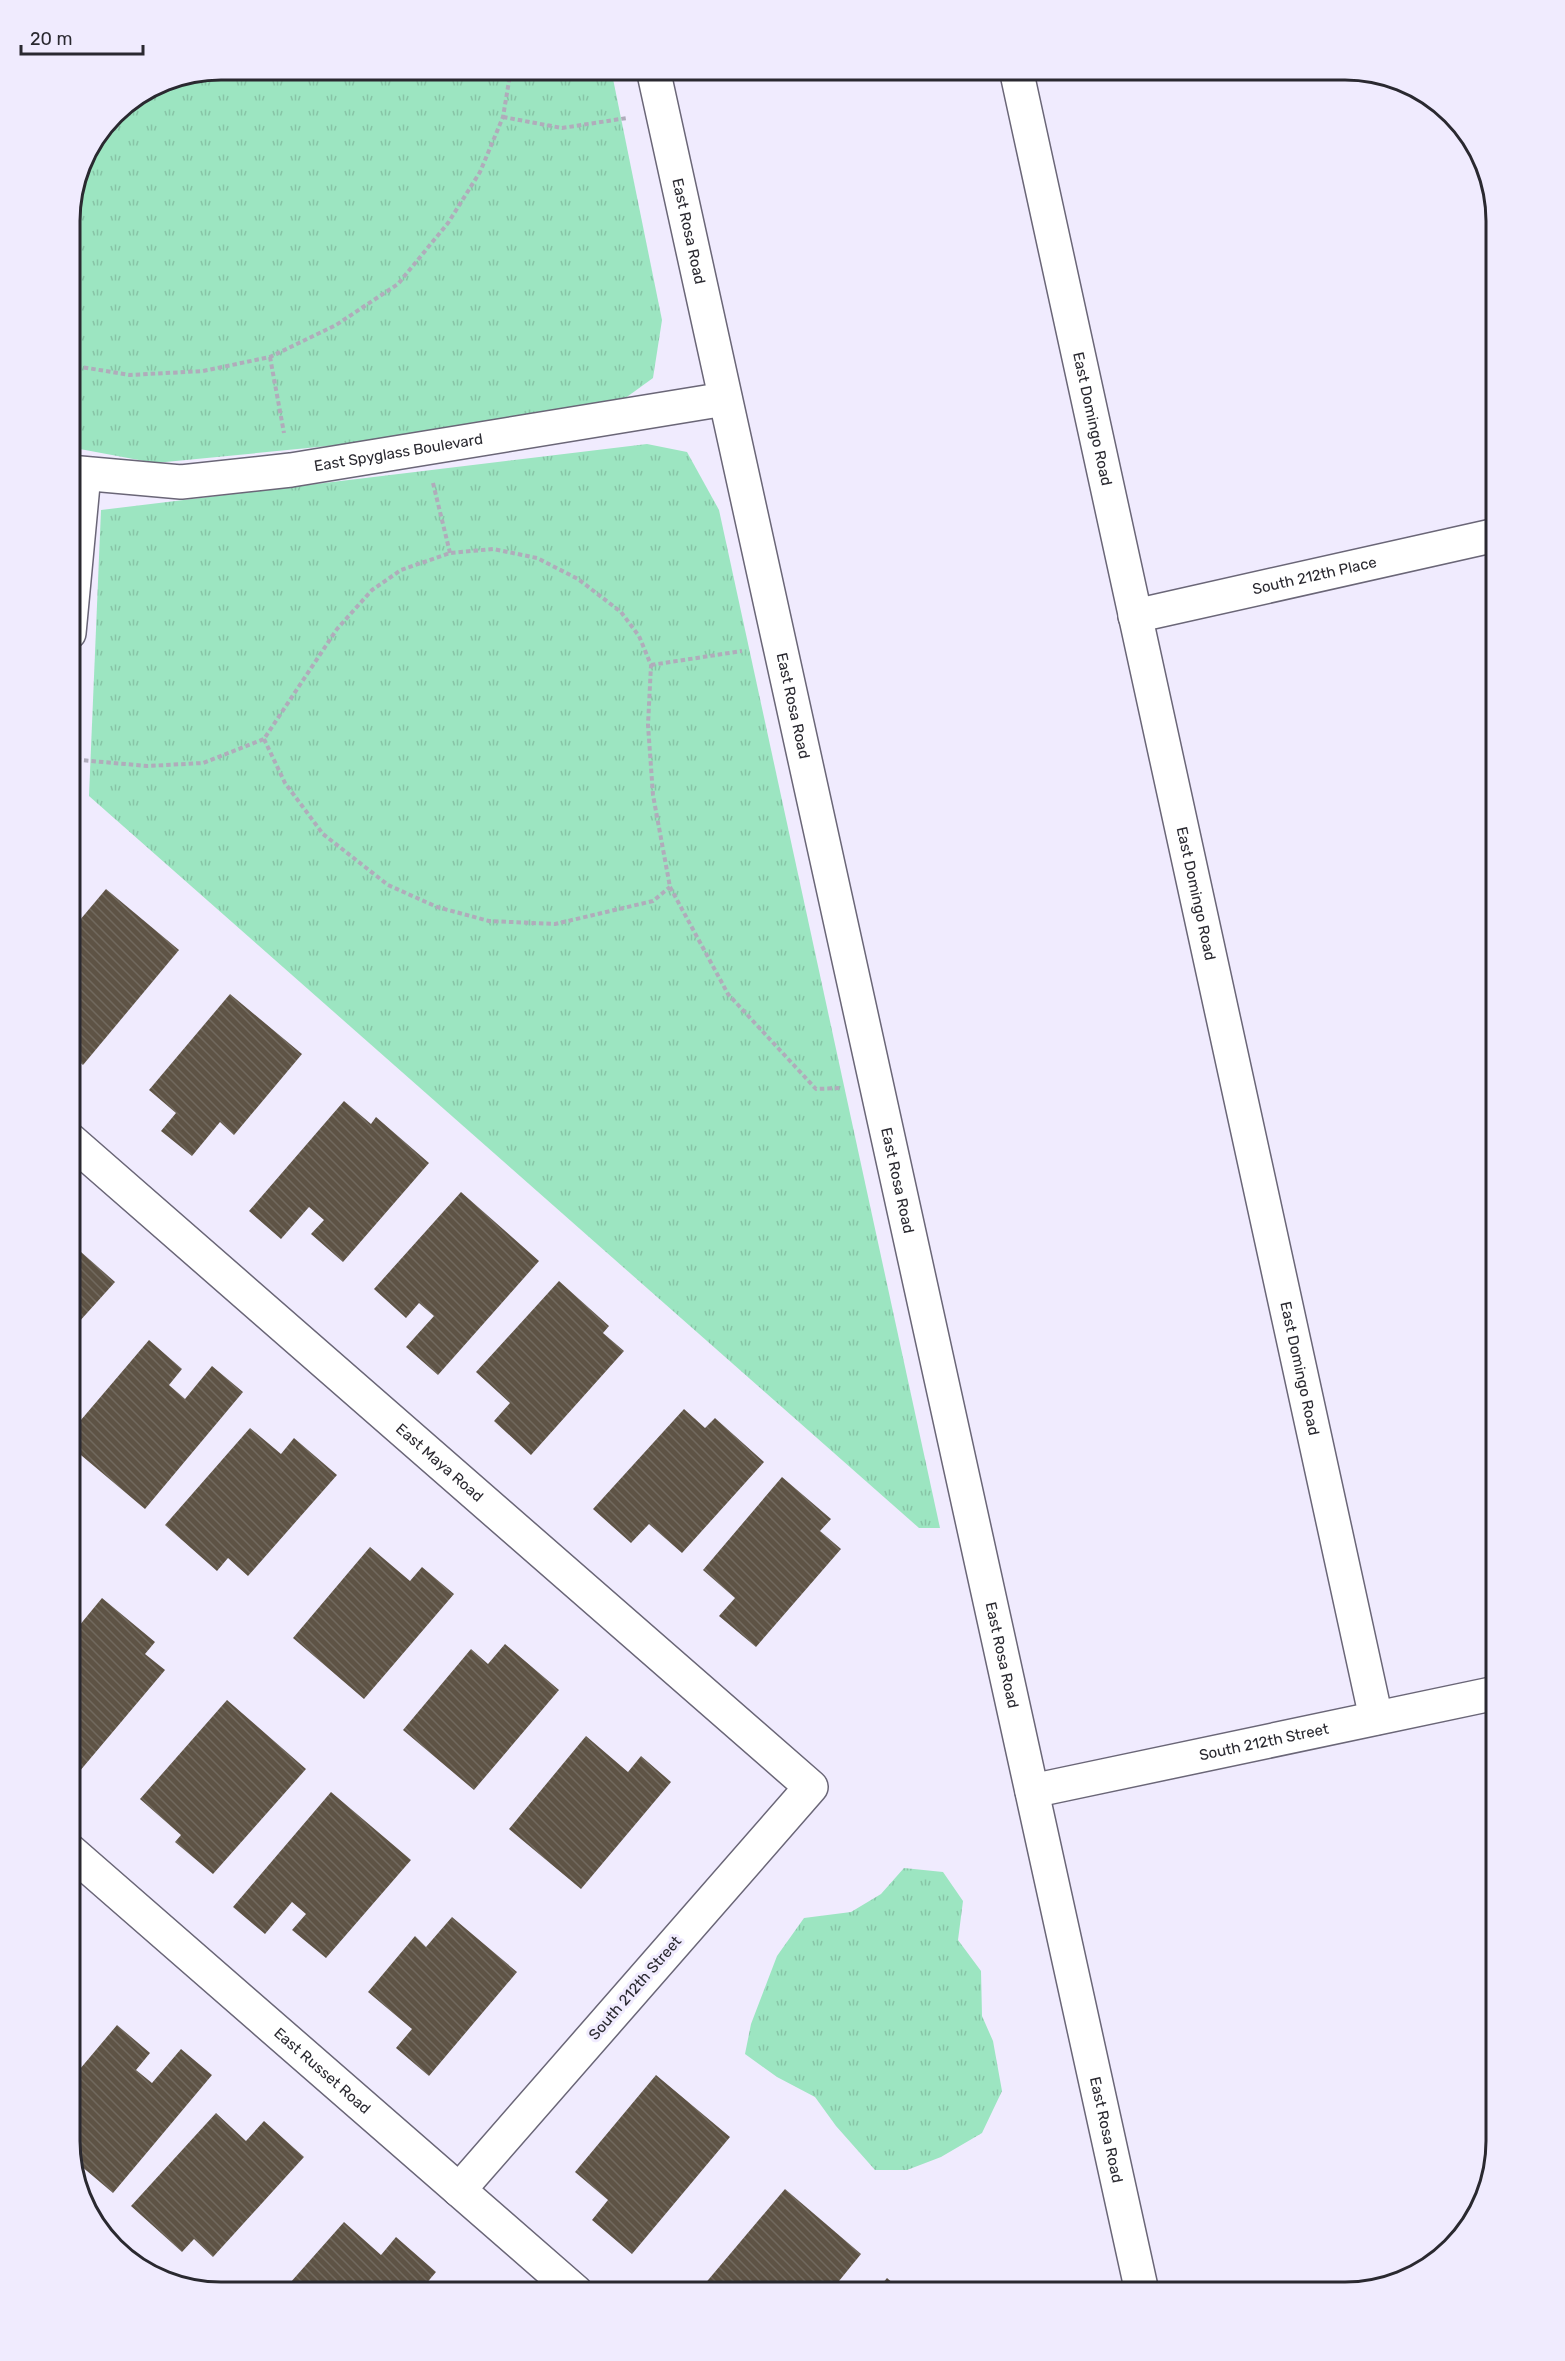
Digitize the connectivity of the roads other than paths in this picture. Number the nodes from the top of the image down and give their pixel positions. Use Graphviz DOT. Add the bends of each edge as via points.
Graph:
graph roads {
  1 [pos="654,80"];
  2 [pos="1018,80"];
  3 [pos="725,399"];
  4 [pos="80,473"];
  5 [pos="1486,537"];
  6 [pos="1135,616"];
  7 [pos="80,1149"];
  8 [pos="1486,1695"];
  9 [pos="1376,1718"];
  10 [pos="811,1787"];
  11 [pos="1032,1791"];
  12 [pos="80,1860"];
  13 [pos="459,2190"];
  14 [pos="564,2281"];
  15 [pos="1140,2282"];
  1 -- 3 [label="street, East Rosa Road"];
  2 -- 6 [label="street, East Domingo Road"];
  3 -- 4 [label="street, East Spyglass Boulevard" via="291,470 181,482"];
  3 -- 11 [label="street, East Rosa Road"];
  5 -- 6 [label="street, South 212th Place"];
  6 -- 9 [label="street, East Domingo Road"];
  7 -- 10 [label="street, East Maya Road"];
  8 -- 9 [label="street, South 212th Street"];
  9 -- 11 [label="street, South 212th Street"];
  10 -- 13 [label="street, South 212th Street"];
  11 -- 15 [label="street, East Rosa Road"];
  12 -- 13 [label="street, East Russet Road"];
  13 -- 14 [label="street, East Russet Road"];
}
